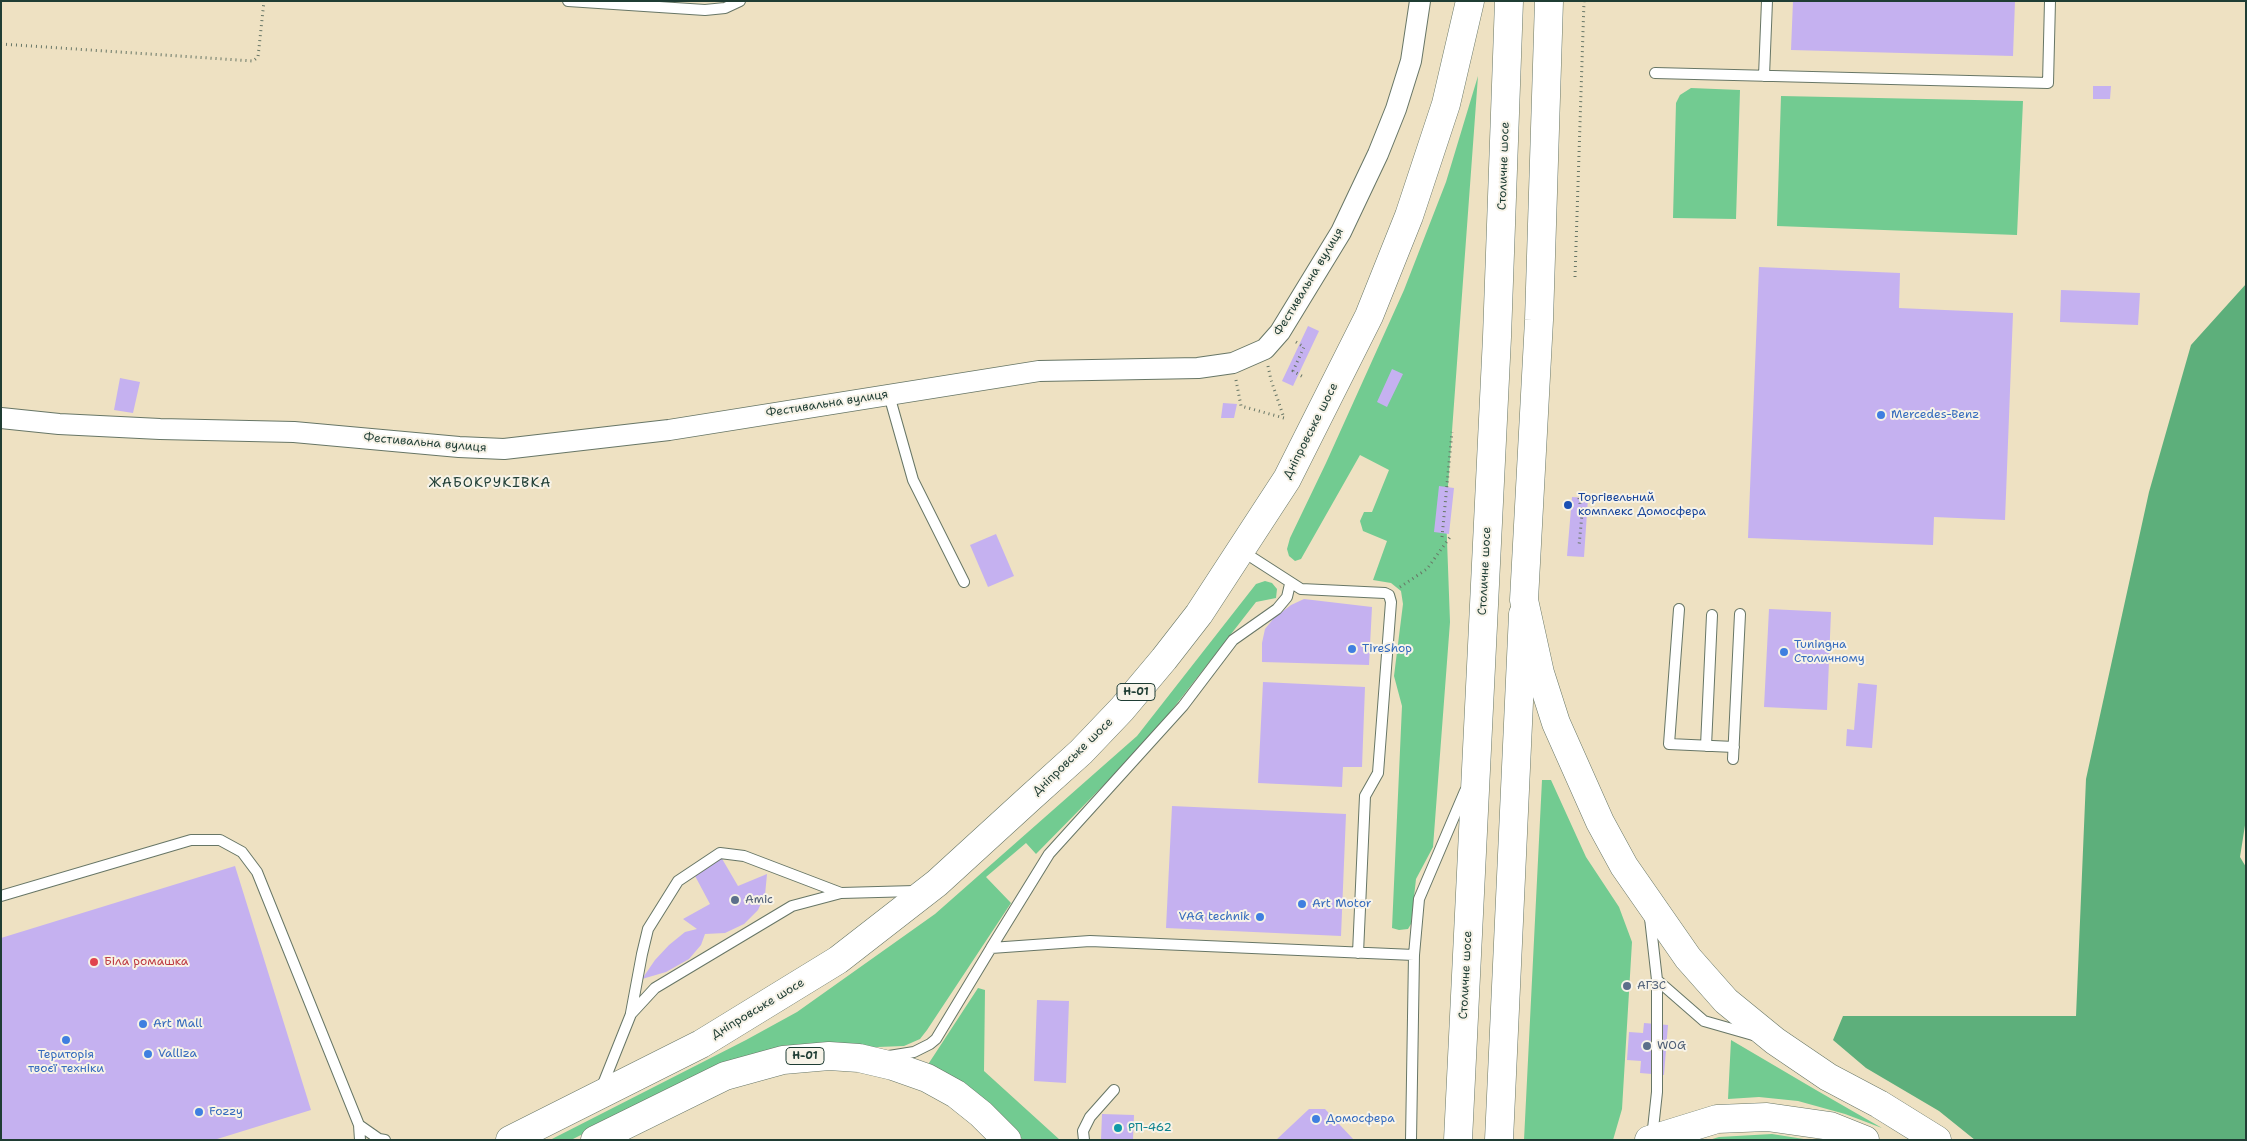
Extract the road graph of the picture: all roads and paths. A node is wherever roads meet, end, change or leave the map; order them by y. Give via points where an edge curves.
1 (264, 1) edge
2 (568, 1) edge
3 (740, 1) edge
4 (1420, 1) edge
5 (1470, 1) edge
6 (1509, 1) edge
7 (1549, 1) edge
8 (1584, 1) edge
9 (1767, 1) edge
10 (2050, 1) edge
11 (1, 44) edge
12 (1654, 73) dead end
13 (1764, 76) junction
14 (1575, 276) dead end
15 (1304, 347) dead end
16 (1266, 349) junction
17 (1305, 378) dead end
18 (1237, 387) dead end
19 (889, 394) junction
20 (1, 418) edge
21 (1452, 432) dead end
22 (1578, 493) dead end
23 (1442, 537) dead end
24 (1450, 537) dead end
25 (1579, 546) dead end
26 (1242, 551) junction
27 (964, 582) dead end
28 (1290, 584) junction
29 (1389, 595) junction
30 (1524, 600) junction
31 (1679, 609) dead end
32 (1740, 614) dead end
33 (1712, 615) dead end
34 (1706, 746) junction
35 (1734, 747) junction
36 (1733, 759) dead end
37 (1476, 767) junction
38 (926, 891) junction
39 (841, 894) junction
40 (1, 896) edge
41 (1649, 902) junction
42 (991, 948) junction
43 (1358, 953) junction
44 (1414, 955) junction
45 (1657, 980) junction
46 (631, 1014) junction
47 (1775, 1042) junction
48 (859, 1058) junction
49 (1114, 1090) dead end
50 (598, 1096) junction
51 (359, 1125) junction
52 (1651, 1139) edge
53 (360, 1140) edge
54 (385, 1140) edge
55 (510, 1140) edge
56 (595, 1140) edge
57 (1008, 1140) edge
58 (1084, 1140) edge
59 (1411, 1140) edge
60 (1458, 1140) edge
61 (1499, 1140) edge
62 (1865, 1140) edge
63 (1937, 1140) edge

1 - 11 path via 258,57 253,61
2 - 3 lane via 705,10 724,8
4 - 16 street, Фестивальна вулиця via 1410,60 1378,154 1340,232 1280,332
5 - 26 main road, Дніпровське шосе / Н-01 via 1446,104 1409,216 1369,316 1287,479
6 - 37 main road, Столичне шосе
7 - 30 main road via 1538,330
8 - 14 path
9 - 13 lane
10 - 13 lane via 2048,83
12 - 13 lane
15 - 17 path via 1293,371
16 - 18 path via 1271,380 1284,418 1241,406
16 - 19 street, Фестивальна вулиця via 1232,363 1198,368 1039,371
19 - 20 street, Фестивальна вулиця via 670,430 504,449 294,432 60,424
19 - 27 lane via 913,480
21 - 23 path
22 - 25 path via 1582,514
24 - 29 path via 1427,569
26 - 28 lane
26 - 38 main road, Дніпровське шосе / Н-01 via 1199,614 1122,709 1080,752
28 - 29 lane via 1301,589
28 - 42 lane via 1287,597 1276,609 1233,640 1183,706 1049,854
29 - 43 lane via 1378,773 1365,796
30 - 41 main road via 1540,673 1572,762 1604,831
30 - 61 main road
31 - 34 lane via 1669,744
32 - 35 lane
33 - 34 lane
34 - 35 lane
35 - 36 lane
37 - 44 lane via 1419,899
37 - 60 main road, Столичне шосе
38 - 39 lane
38 - 50 main road, Дніпровське шосе / Н-01 via 838,960 700,1044
39 - 46 lane via 792,906 655,988
39 - 46 lane via 744,856 720,853 678,881 648,929
40 - 51 lane via 190,840 220,840 242,852 257,872
41 - 45 lane
41 - 47 main road via 1688,958 1726,1001
42 - 43 lane via 1090,941
42 - 48 lane via 930,1044 906,1054
43 - 44 lane
44 - 59 lane
45 - 47 lane via 1704,1021
45 - 52 lane via 1656,1092
46 - 50 lane
47 - 63 main road
48 - 56 main road, Н-01 via 805,1056 756,1066 690,1092
48 - 57 main road, Н-01 via 918,1075 956,1094
49 - 58 lane via 1090,1117 1083,1131
50 - 55 main road, Дніпровське шосе / Н-01
51 - 53 lane
51 - 54 lane
52 - 62 main road via 1717,1119 1767,1117 1830,1126

